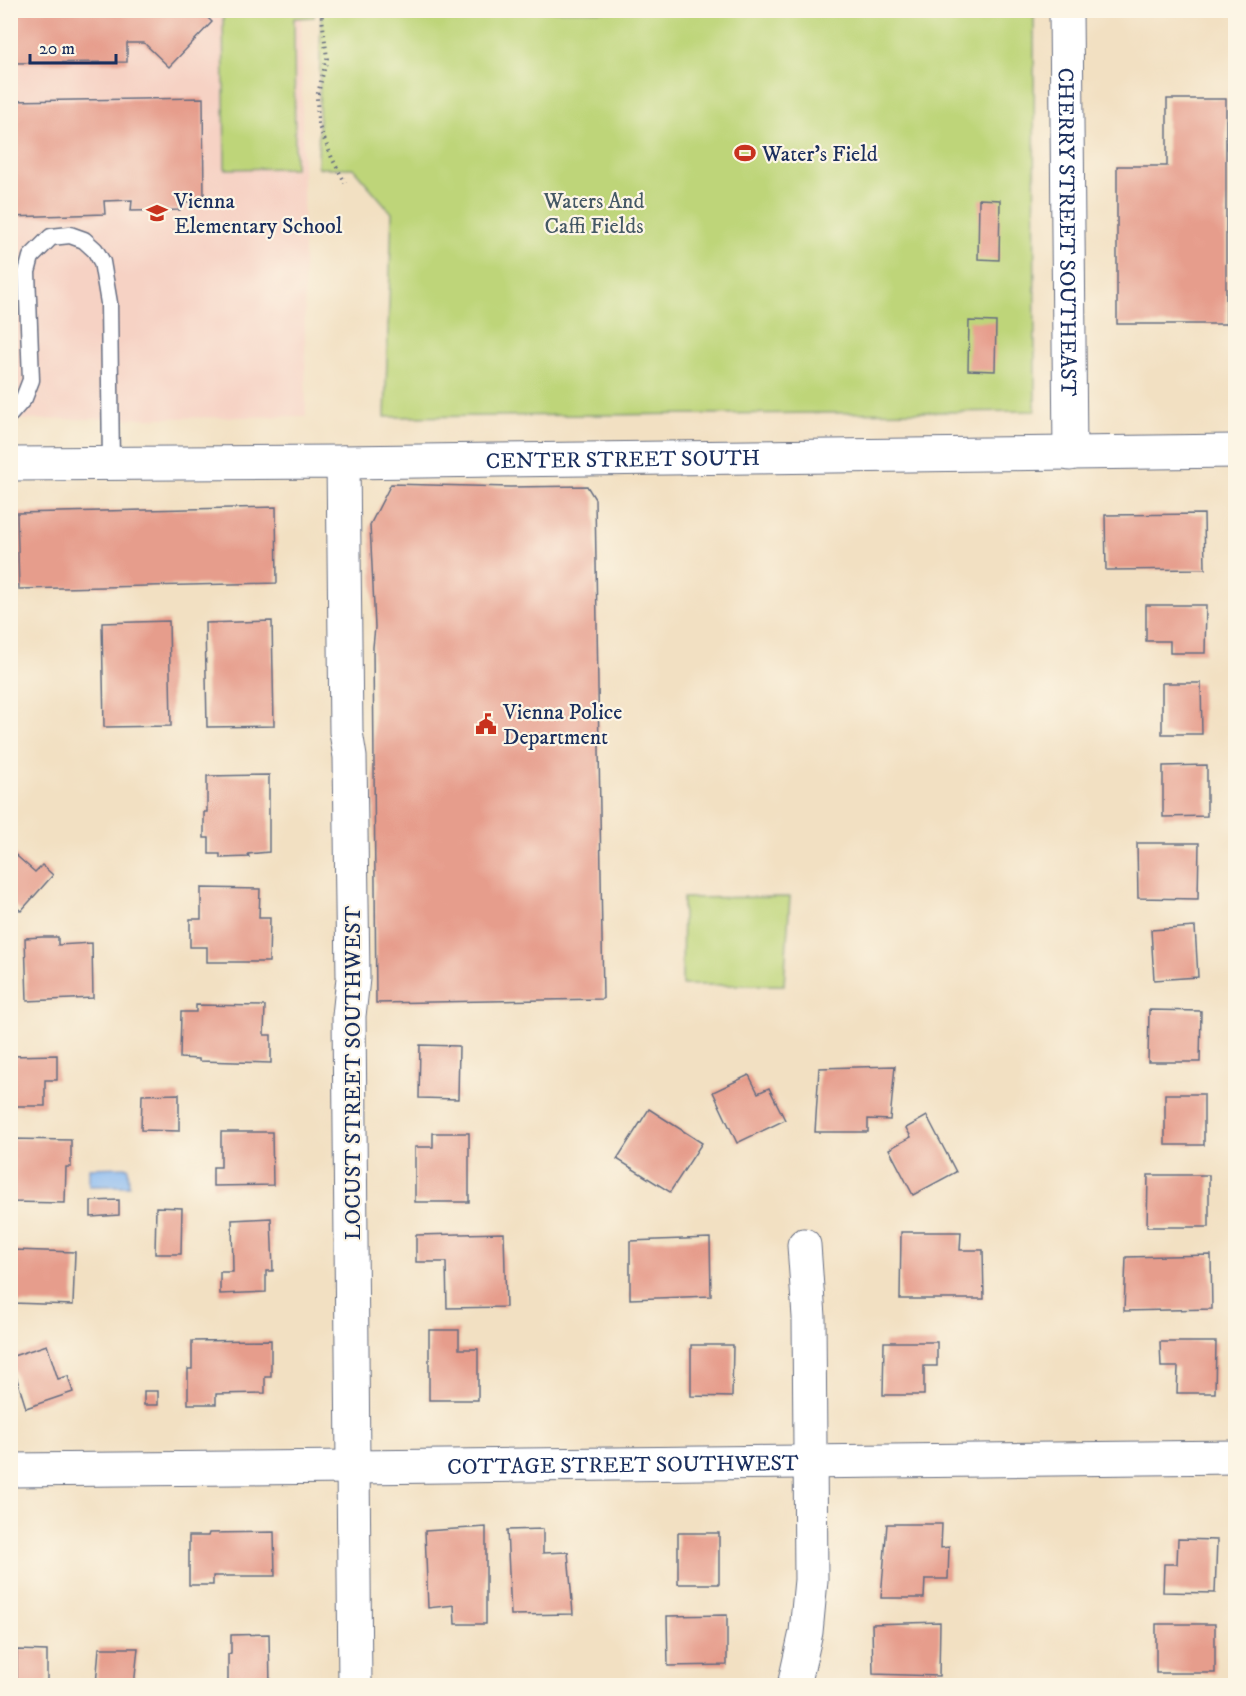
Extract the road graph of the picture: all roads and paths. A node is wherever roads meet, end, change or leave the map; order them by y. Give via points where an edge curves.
1 (321, 10) edge
2 (1066, 10) edge
3 (345, 183) dead end
4 (10, 414) edge
5 (1236, 451) edge
6 (1070, 454) junction
7 (343, 462) junction
8 (10, 464) edge
9 (111, 464) junction
10 (804, 1245) dead end
11 (1236, 1457) edge
12 (811, 1463) junction
13 (353, 1467) junction
14 (10, 1470) edge
15 (355, 1686) edge
16 (794, 1686) edge

1 - 3 path via 327,58 317,97 318,123
2 - 6 street, CHERRY STREET SOUTHEAST
4 - 9 lane via 24,398 31,380 27,272 31,257 51,237 70,235 84,240 102,262 109,303
5 - 6 street, CENTER STREET SOUTH
6 - 7 street, CENTER STREET SOUTH
7 - 9 street, CENTER STREET SOUTH
7 - 13 street, LOCUST STREET SOUTHWEST via 353,967 349,1016
8 - 9 street, CENTER STREET SOUTH
10 - 12 street
11 - 12 street, COTTAGE STREET SOUTHWEST
12 - 13 street, COTTAGE STREET SOUTHWEST
12 - 16 street via 811,1580 806,1632
13 - 14 street, COTTAGE STREET SOUTHWEST
13 - 15 street, LOCUST STREET SOUTHWEST

